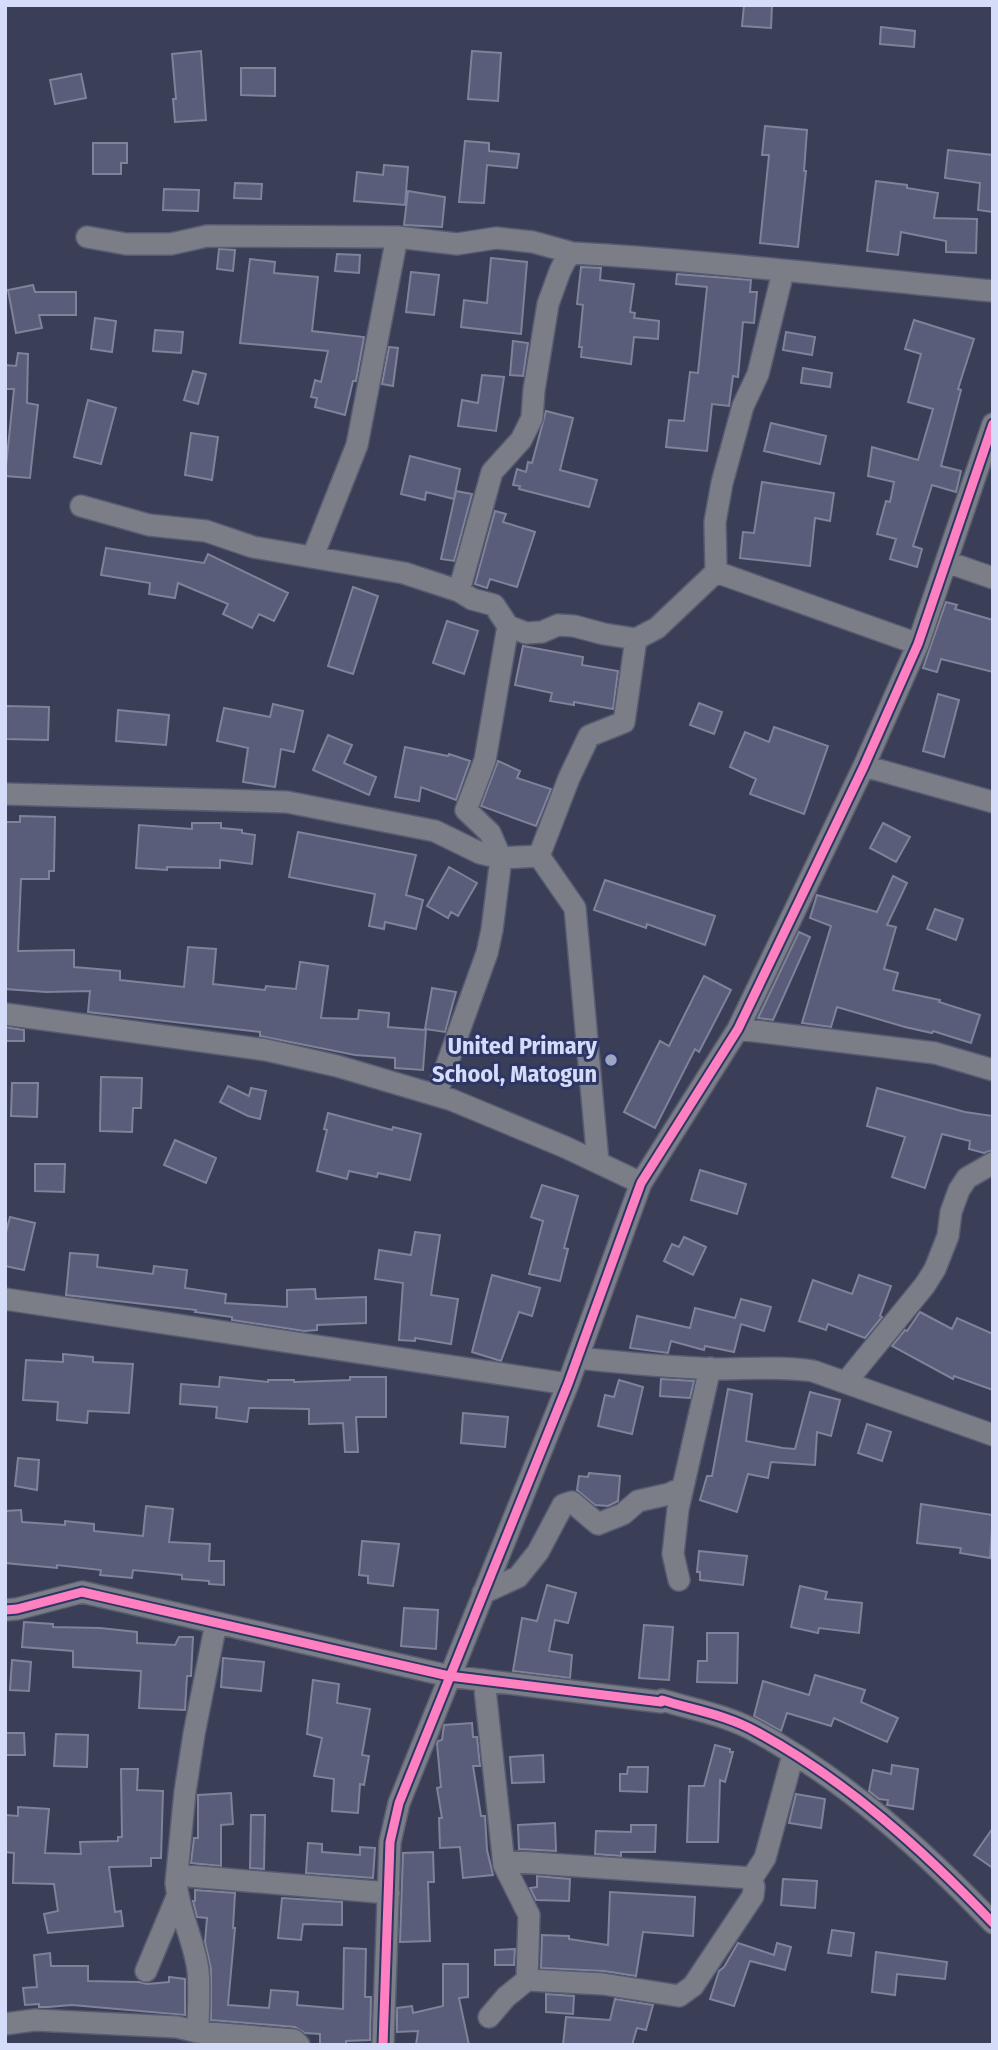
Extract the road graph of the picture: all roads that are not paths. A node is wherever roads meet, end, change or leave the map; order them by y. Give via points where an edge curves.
1 (87, 237) dead end
2 (397, 237) junction
3 (573, 253) junction
4 (783, 272) junction
5 (993, 291) edge
6 (993, 424) edge
7 (81, 506) dead end
8 (313, 556) junction
9 (947, 562) junction
10 (716, 572) junction
11 (993, 578) edge
12 (459, 591) junction
13 (508, 626) junction
14 (636, 639) junction
15 (918, 644) junction
16 (864, 766) junction
17 (5, 794) edge
18 (993, 802) edge
19 (539, 856) junction
20 (501, 858) junction
21 (5, 1014) edge
22 (738, 1029) junction
23 (993, 1070) edge
24 (436, 1095) junction
25 (598, 1163) junction
26 (993, 1163) edge
27 (641, 1183) junction
28 (5, 1299) edge
29 (578, 1358) junction
30 (710, 1368) junction
31 (846, 1382) junction
32 (568, 1384) junction
33 (993, 1435) edge
34 (682, 1488) junction
35 (679, 1580) dead end
36 (483, 1593) junction
37 (5, 1610) edge
38 (216, 1623) junction
39 (449, 1676) junction
40 (484, 1680) junction
41 (793, 1755) junction
42 (504, 1861) junction
43 (752, 1878) junction
44 (177, 1886) junction
45 (388, 1893) junction
46 (993, 1923) edge
47 (146, 1971) dead end
48 (527, 1980) junction
49 (489, 2017) dead end
50 (5, 2024) edge
51 (198, 2032) junction
52 (299, 2045) edge
53 (383, 2045) edge

1 - 2 street via 126,244 172,244 207,236
2 - 3 street via 457,244 496,238
2 - 8 street via 357,445
3 - 4 street
3 - 12 street via 560,271 548,304 532,418 521,440 492,472
4 - 5 street
4 - 10 street via 758,374 743,405 722,482 715,522
6 - 9 street
7 - 8 street via 149,525 206,531 253,547
8 - 12 street via 404,573
9 - 11 street
9 - 15 street
10 - 14 street via 657,628
10 - 15 street
12 - 13 street via 494,605
13 - 14 street via 542,632 558,625 574,626
13 - 20 street via 485,760 467,810 490,833
14 - 19 street via 624,722 589,736
15 - 16 street
16 - 18 street
16 - 22 street
17 - 20 street via 287,802 435,831
19 - 20 street
19 - 25 street via 575,908
20 - 24 street via 487,953
21 - 24 street via 297,1056
22 - 23 street via 935,1053
22 - 27 street
24 - 25 street
25 - 27 street
26 - 31 street via 962,1184 935,1269
27 - 29 street
28 - 32 street
29 - 30 street
29 - 32 street
30 - 31 street via 792,1368
30 - 34 street
31 - 33 street
32 - 36 street
34 - 35 street via 673,1554
34 - 36 street via 638,1501 623,1514 597,1524 572,1502 564,1505 518,1577
36 - 39 street
37 - 38 street via 82,1592
38 - 39 street
38 - 44 street via 188,1769
39 - 40 street
39 - 45 street via 399,1803 390,1842
40 - 41 street via 662,1700 706,1710 757,1731
40 - 42 street
41 - 43 street via 765,1858
41 - 46 street via 880,1815
42 - 43 street
42 - 48 street via 529,1915
43 - 48 street via 753,1896 693,1986 679,1996 603,1984
44 - 45 street
44 - 47 street
44 - 51 street via 198,1971
45 - 53 street
48 - 49 street
50 - 51 street via 83,2021
51 - 52 street via 294,2040

